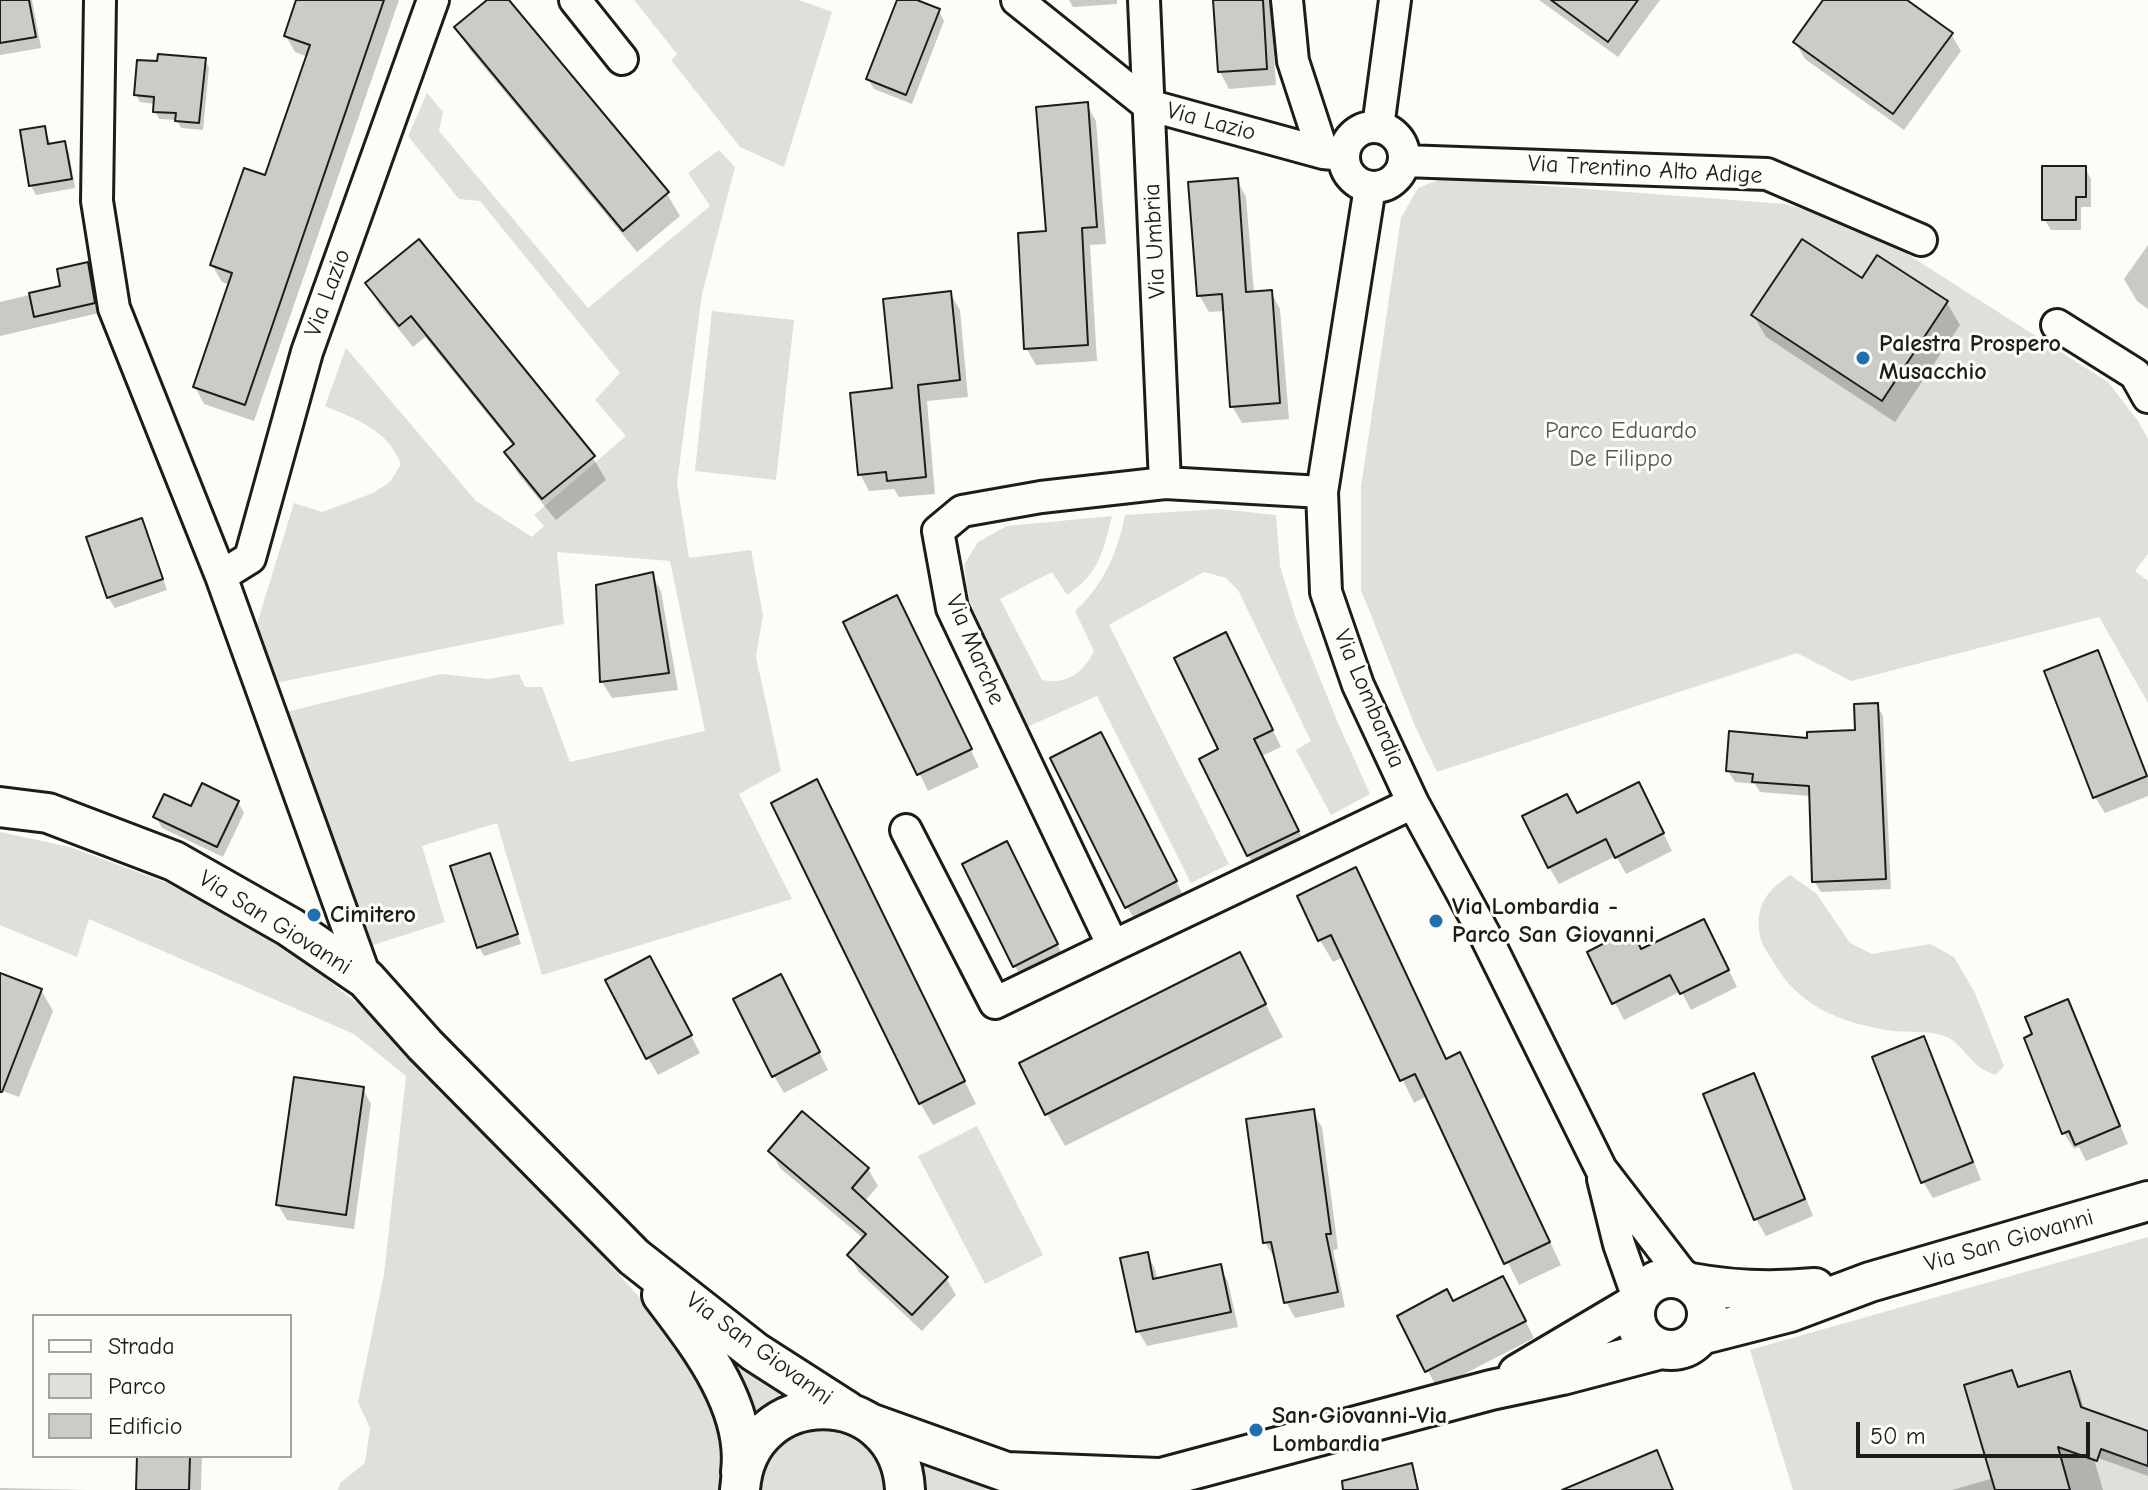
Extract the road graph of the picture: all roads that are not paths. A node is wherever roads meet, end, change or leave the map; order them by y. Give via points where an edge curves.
1 (100, 0) edge
2 (433, 0) edge
3 (575, 0) edge
4 (1017, 0) edge
5 (1144, 0) edge
6 (1287, 0) edge
7 (1395, 0) edge
8 (622, 59) dead end
9 (1148, 105) junction
10 (1378, 127) junction
11 (1334, 154) junction
12 (1404, 161) junction
13 (1370, 187) junction
14 (1921, 240) dead end
15 (2057, 325) dead end
16 (2148, 397) edge
17 (1165, 483) junction
18 (1322, 492) junction
19 (221, 576) junction
20 (1413, 803) junction
21 (0, 807) edge
22 (906, 830) dead end
23 (1113, 946) junction
24 (366, 979) junction
25 (1601, 1169) junction
26 (2148, 1201) edge
27 (634, 1257) junction
28 (1689, 1282) junction
29 (1870, 1282) junction
30 (1637, 1301) junction
31 (1700, 1335) junction
32 (1661, 1349) junction
33 (1491, 1390) junction
34 (859, 1418) junction
35 (991, 1476) edge
36 (740, 1481) edge
37 (1146, 1484) edge
38 (905, 1490) edge

1 - 19 street via 97,201 114,308
2 - 19 street, Via Lazio via 307,352 250,558
3 - 8 street
4 - 9 street, Via Lazio
5 - 9 street, Via Umbria
6 - 11 street via 1293,61
7 - 10 street
9 - 11 street, Via Lazio
9 - 17 street, Via Umbria
10 - 11 street via 1362,129
10 - 12 street via 1398,139
11 - 13 street via 1356,182
12 - 13 street via 1392,181
12 - 14 street, Via Trentino Alto Adige via 1767,174
13 - 18 street, Via Lombardia
15 - 16 street via 2135,374
17 - 18 street, Via Marche
17 - 23 street, Via Marche via 962,511 938,531 952,608
18 - 20 street, Via Lombardia via 1326,592 1358,685
19 - 24 street
20 - 23 street
20 - 25 street, Via Lombardia
21 - 24 main road, Via San Giovanni via 48,813 174,861 290,927
22 - 23 street via 995,1003
24 - 27 main road, Via San Giovanni
25 - 28 street, Via Lombardia
25 - 30 street, Via Lombardia
26 - 29 main road, Via San Giovanni
27 - 34 main road, Via San Giovanni via 755,1352
27 - 36 main road, Via San Giovanni via 723,1382 744,1449
28 - 29 main road, Via San Giovanni via 1783,1291
28 - 30 main road via 1659,1279
28 - 31 main road via 1699,1291 1707,1313
29 - 31 main road, Via San Giovanni via 1790,1312
30 - 32 main road via 1636,1326
30 - 33 main road, Via San Giovanni
31 - 32 main road via 1686,1347
32 - 33 main road, Via San Giovanni
33 - 37 main road, Via San Giovanni
34 - 35 main road, Via San Giovanni
34 - 36 main road via 820,1407 793,1413 751,1446
34 - 38 main road via 893,1446
35 - 37 main road, Via San Giovanni via 1006,1472

